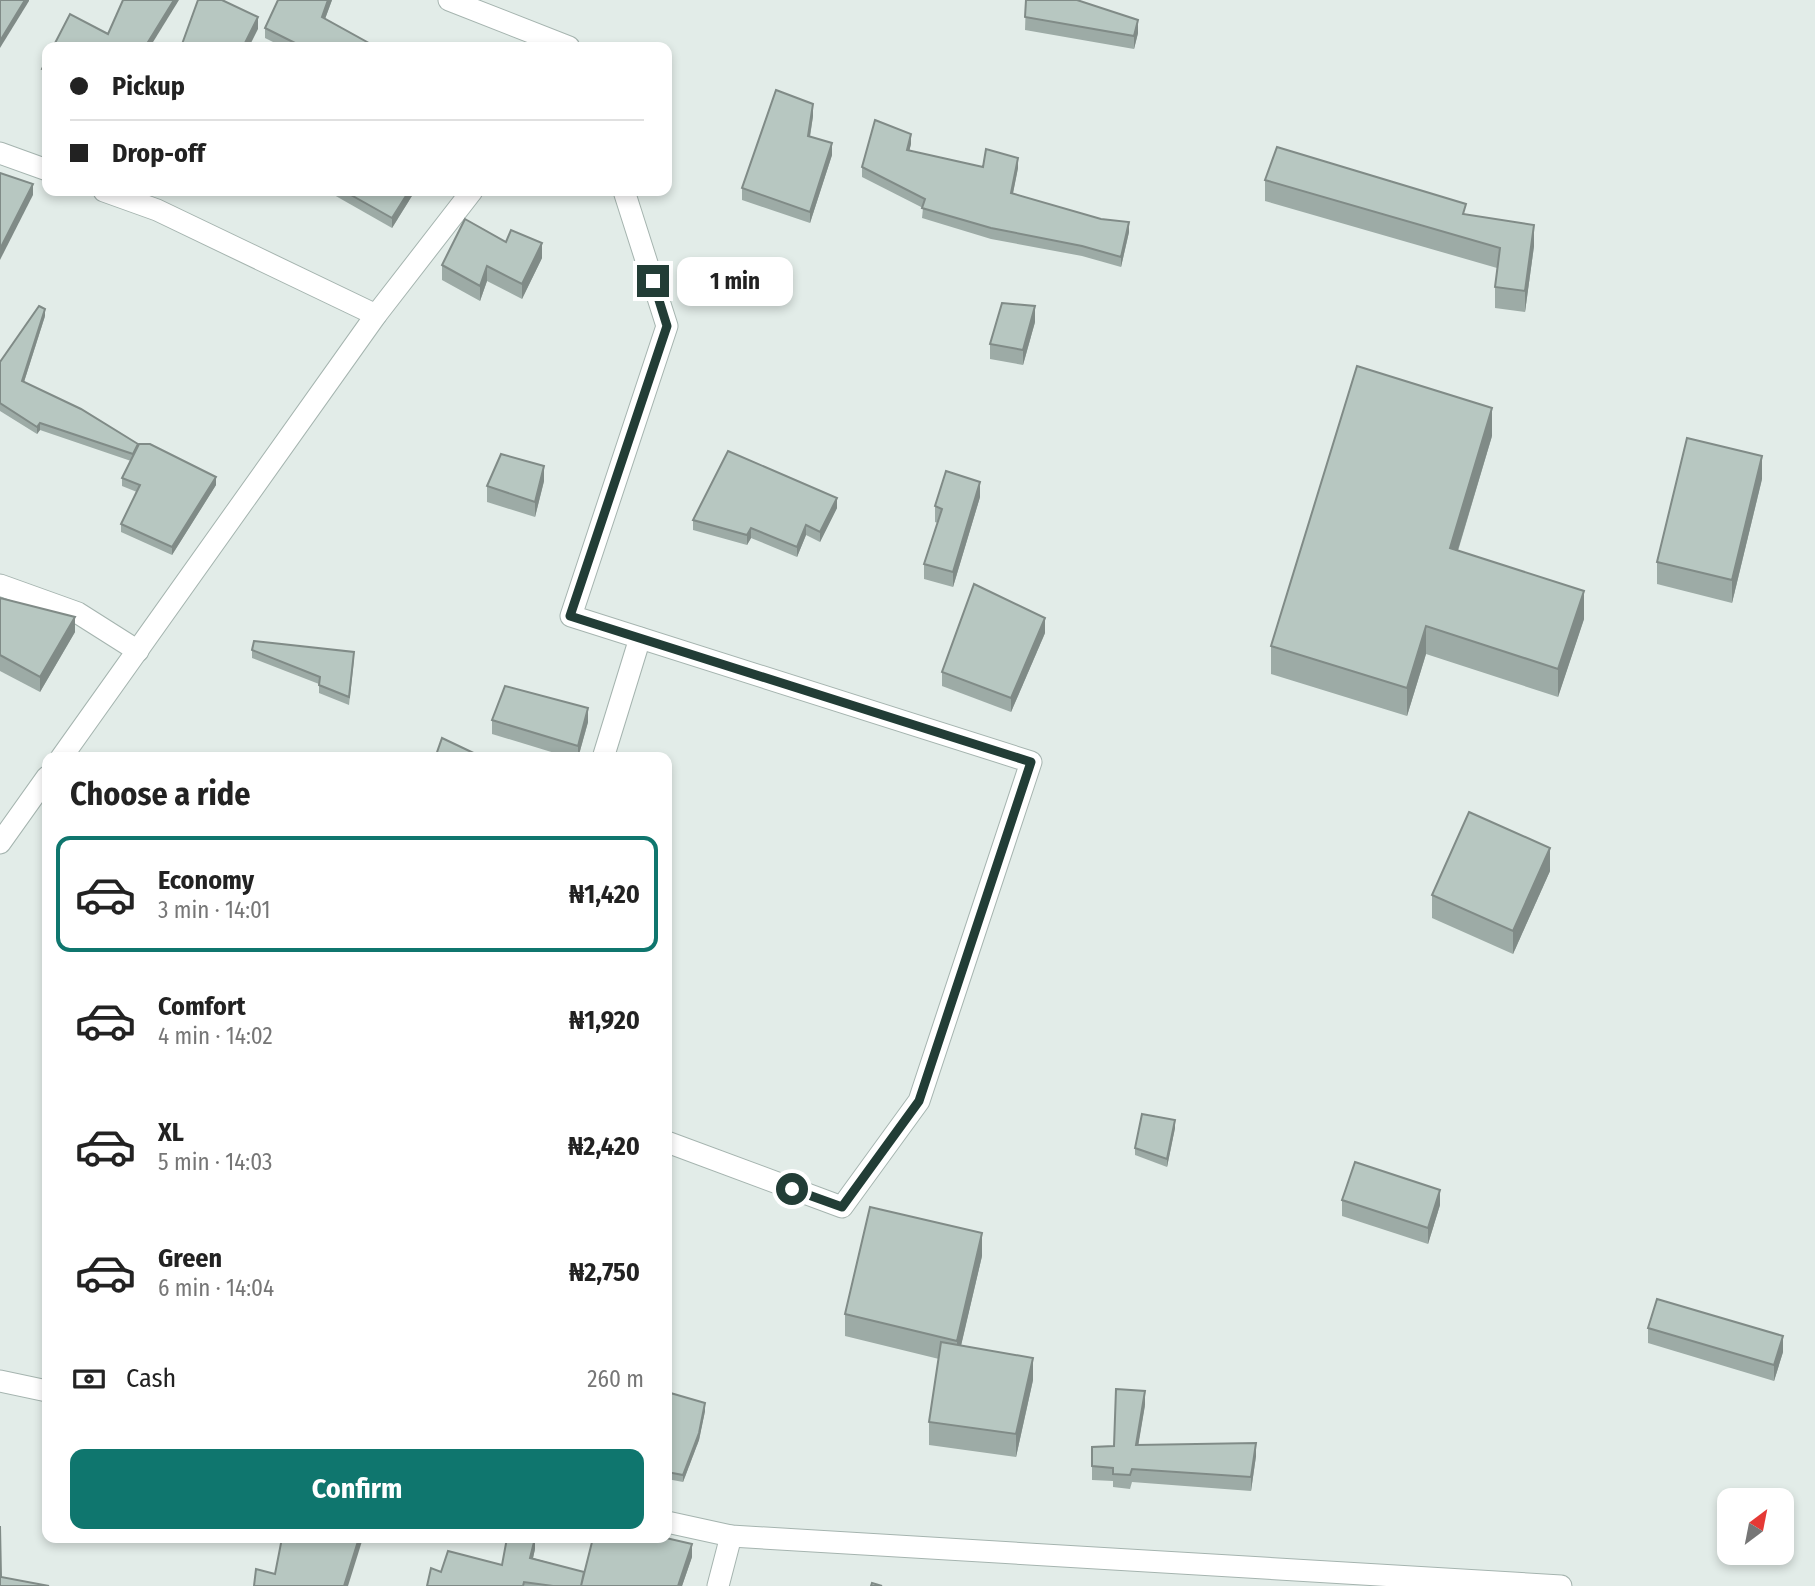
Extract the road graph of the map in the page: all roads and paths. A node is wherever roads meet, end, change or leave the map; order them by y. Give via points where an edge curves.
1 (449, 0) edge
2 (480, 5) edge
3 (558, 42) edge
4 (0, 153) edge
5 (42, 168) edge
6 (118, 196) edge
7 (468, 196) edge
8 (626, 196) edge
9 (376, 315) junction
10 (0, 585) edge
11 (640, 638) junction
12 (138, 651) junction
13 (65, 752) edge
14 (605, 752) edge
15 (42, 784) edge
16 (0, 843) edge
17 (672, 1144) edge
18 (0, 1381) edge
19 (42, 1390) edge
20 (672, 1523) edge
21 (731, 1536) junction
22 (718, 1586) edge
23 (1561, 1586) edge

1 - 2 street
2 - 3 street
4 - 5 street
6 - 9 street via 157,210
7 - 9 street
8 - 11 street via 667,326 570,616
9 - 12 street
10 - 12 street via 78,613
11 - 14 street
11 - 17 street via 1031,762 919,1101 842,1207
12 - 13 street
15 - 16 street
18 - 19 street
20 - 21 street
21 - 22 street
21 - 23 street

